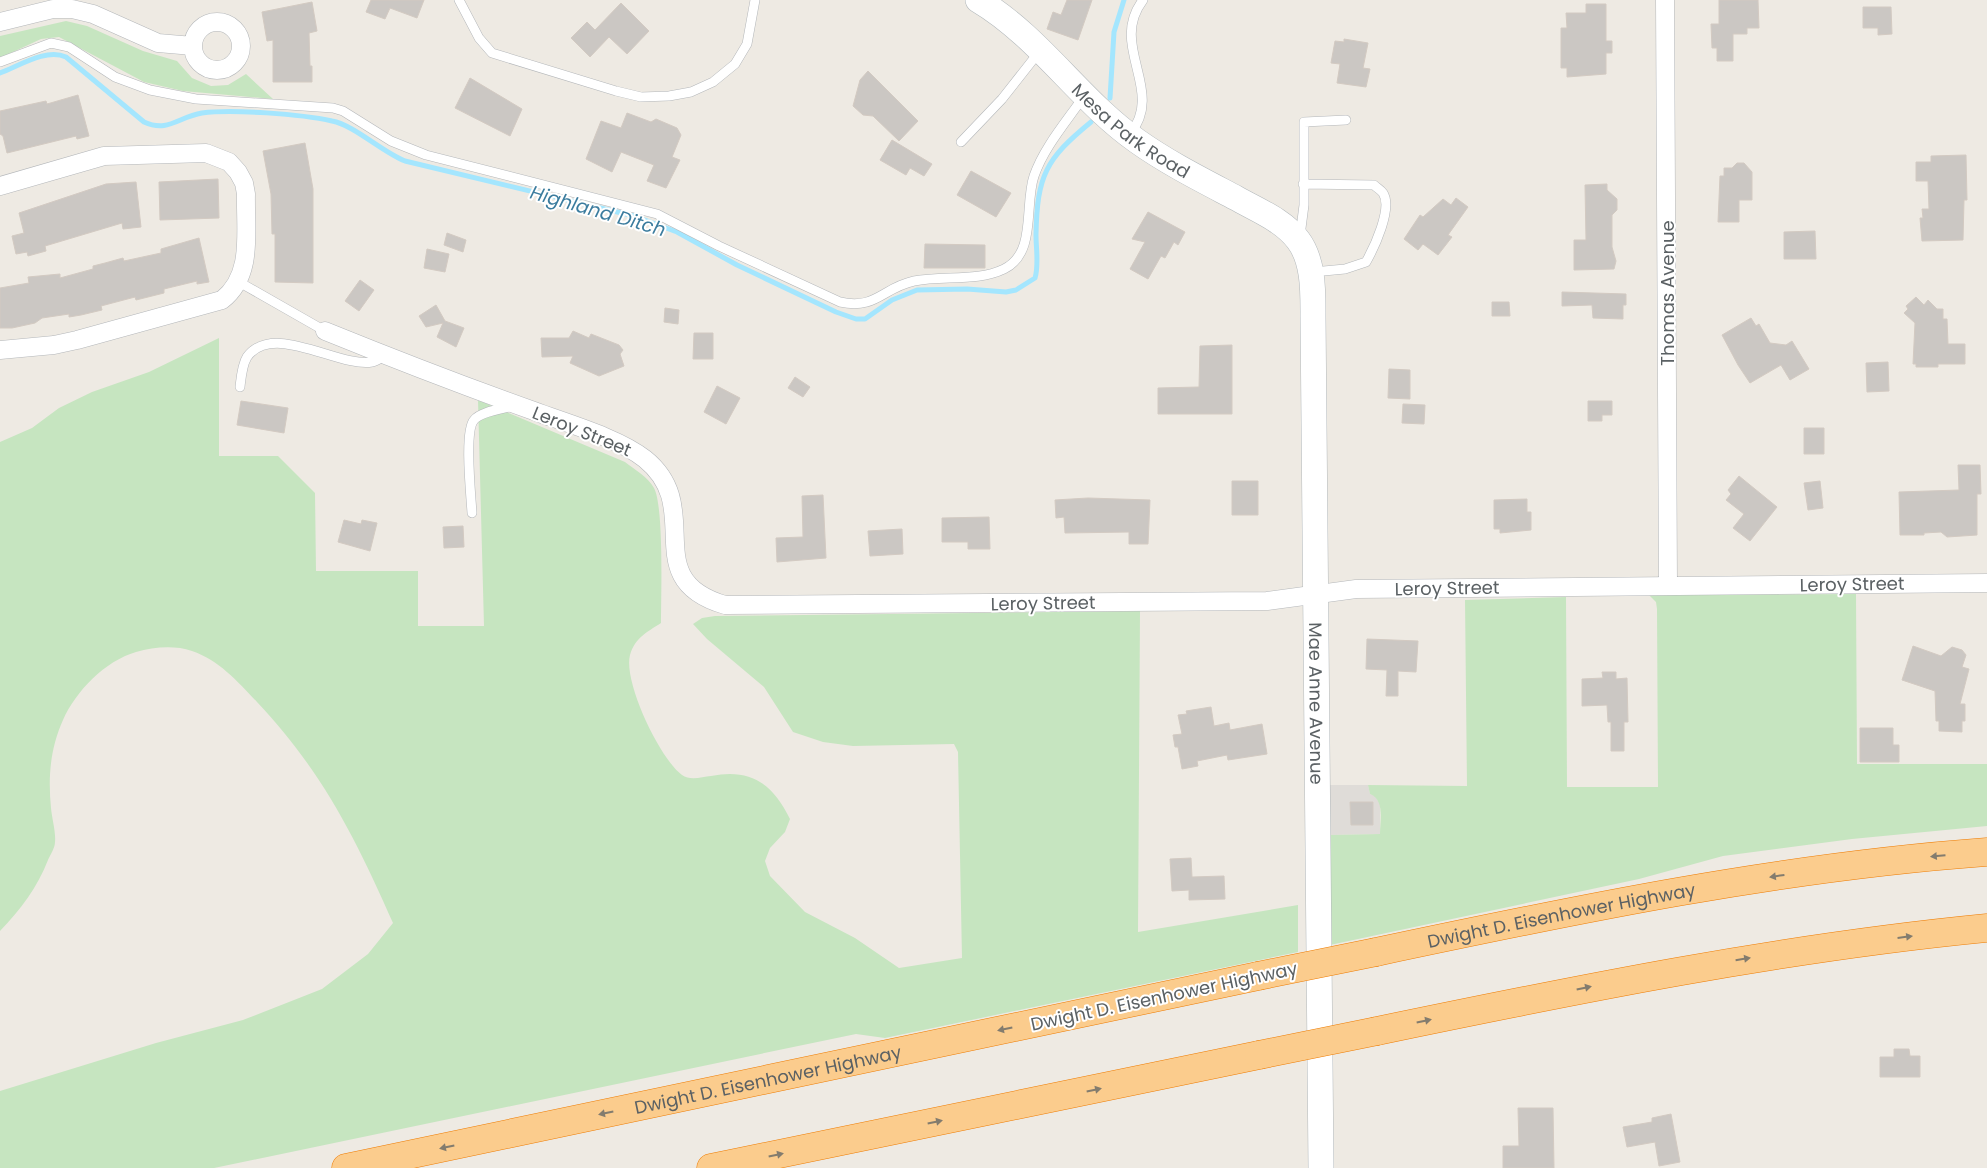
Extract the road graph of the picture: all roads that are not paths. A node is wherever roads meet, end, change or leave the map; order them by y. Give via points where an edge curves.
1 (459, 0) edge
2 (755, 0) edge
3 (978, 0) edge
4 (1143, 0) edge
5 (1665, 0) edge
6 (0, 22) edge
7 (193, 46) dead end
8 (1040, 50) junction
9 (0, 62) edge
10 (1085, 95) junction
11 (1346, 120) dead end
12 (1129, 136) junction
13 (961, 142) dead end
14 (1303, 184) junction
15 (0, 186) edge
16 (1299, 241) junction
17 (1310, 272) junction
18 (239, 282) junction
19 (325, 331) joint
20 (0, 350) edge
21 (386, 355) junction
22 (240, 387) dead end
23 (516, 405) junction
24 (472, 513) dead end
25 (1987, 583) edge
26 (1668, 586) junction
27 (1315, 593) junction
28 (1987, 852) edge
29 (1987, 928) edge
30 (346, 1168) edge
31 (711, 1168) edge
32 (1321, 1168) edge

1 - 2 lane via 479,38 492,53 641,97 692,92 713,82 735,64 748,44
3 - 8 street, Mesa Park Road via 1016,27
4 - 12 lane via 1130,37 1142,83 1144,109 1141,120
5 - 26 street, Thomas Avenue
6 - 7 street via 45,10 72,9 92,14 158,43
8 - 10 street, Mesa Park Road
8 - 13 lane via 1002,99
9 - 10 lane via 51,43 69,47 115,77 150,90 196,99 334,108 391,141 426,155 658,214 840,302 860,305 908,283 992,274 1012,265 1019,258 1024,242 1033,178 1045,153
10 - 12 street, Mesa Park Road
11 - 14 lane via 1304,122
12 - 16 street, Mesa Park Road via 1280,223
14 - 16 lane
14 - 17 lane via 1374,185 1384,194 1386,203 1378,240 1366,262 1345,269
15 - 18 street via 104,156 206,153 218,156 238,172 246,194 245,261
16 - 17 street, Mae Anne Avenue
17 - 27 street, Mae Anne Avenue
18 - 19 lane, Leroy Street
18 - 20 street via 232,293 212,305 54,345
19 - 21 street, Leroy Street
21 - 22 lane via 373,362 364,362 295,344 267,346 255,350 247,358
21 - 23 street, Leroy Street
23 - 24 lane via 473,421 469,453
23 - 27 street, Leroy Street via 626,447 657,469 672,496 678,571 695,593 725,605 1267,601
25 - 26 street, Leroy Street
26 - 27 street, Leroy Street via 1356,589
27 - 32 street, Mae Anne Avenue
28 -> 30 highway, Dwight D. Eisenhower Highway, bridge via 1840,867 1568,911
31 -> 29 highway, bridge via 1620,980 1785,952

